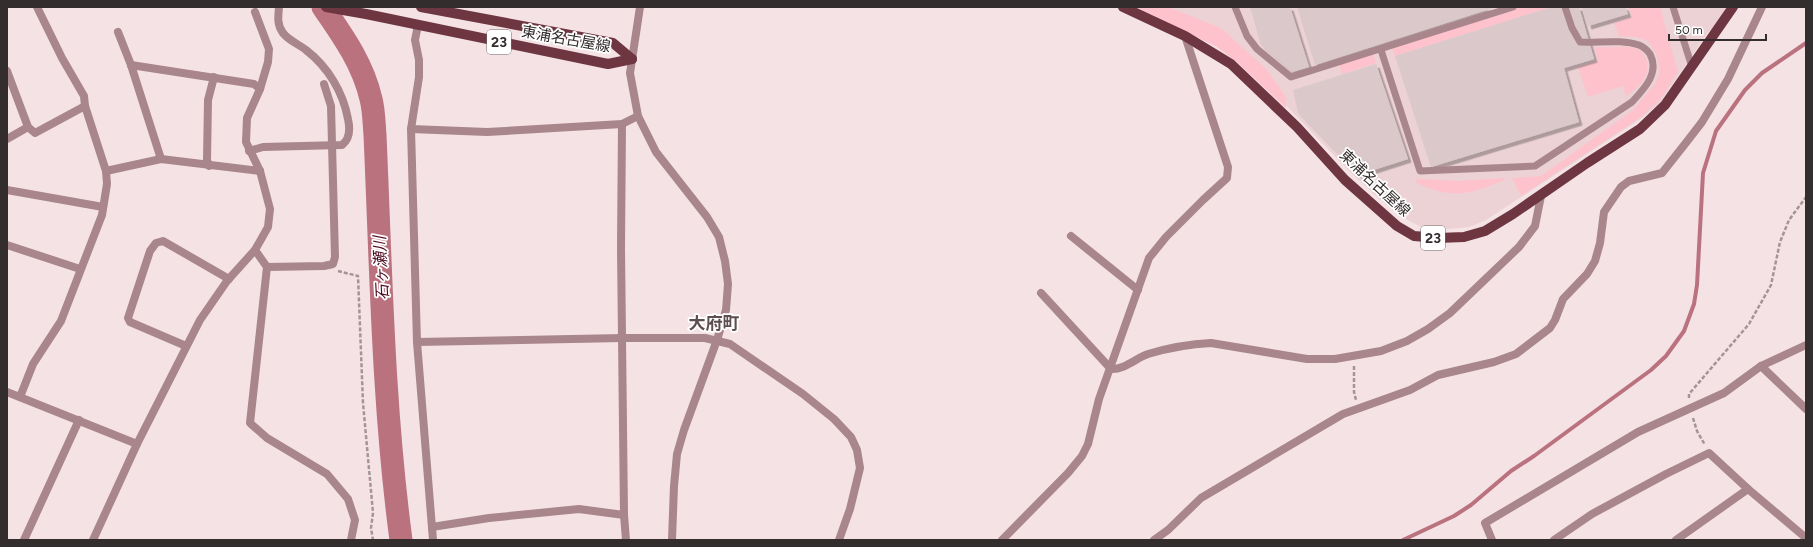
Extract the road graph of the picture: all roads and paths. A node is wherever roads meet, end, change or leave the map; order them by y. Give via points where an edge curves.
1 (37, 7) edge
2 (279, 7) edge
3 (326, 7) edge
4 (421, 7) edge
5 (640, 7) edge
6 (1123, 7) edge
7 (1235, 7) edge
8 (1513, 7) edge
9 (1564, 7) edge
10 (1673, 7) edge
11 (1733, 7) edge
12 (1762, 7) edge
13 (255, 12) dead end
14 (418, 25) junction
15 (118, 32) dead end
16 (1186, 36) junction
17 (1381, 50) junction
18 (632, 59) junction
19 (131, 65) junction
20 (1692, 68) junction
21 (7, 71) edge
22 (214, 77) junction
23 (324, 84) dead end
24 (260, 89) junction
25 (85, 106) junction
26 (638, 116) junction
27 (622, 124) junction
28 (28, 127) junction
29 (411, 129) junction
30 (7, 139) edge
31 (332, 145) junction
32 (249, 150) junction
33 (161, 159) junction
34 (209, 166) junction
35 (106, 171) junction
36 (260, 171) junction
37 (7, 190) edge
38 (1541, 196) junction
39 (1806, 197) edge
40 (103, 207) junction
41 (1071, 236) dead end
42 (7, 245) edge
43 (255, 250) junction
44 (333, 264) junction
45 (267, 267) junction
46 (80, 269) junction
47 (229, 279) junction
48 (1138, 290) junction
49 (1041, 293) dead end
50 (623, 338) junction
51 (717, 340) junction
52 (417, 342) junction
53 (1806, 345) edge
54 (186, 346) junction
55 (1354, 356) junction
56 (1761, 366) junction
57 (1111, 369) junction
58 (7, 392) edge
59 (20, 397) junction
60 (1359, 408) junction
61 (1689, 409) junction
62 (1806, 409) edge
63 (79, 420) junction
64 (137, 444) junction
65 (1709, 453) junction
66 (1748, 489) junction
67 (624, 515) junction
68 (432, 527) junction
69 (1806, 538) edge
70 (24, 540) edge
71 (93, 540) edge
72 (351, 540) edge
73 (373, 540) edge
74 (433, 540) edge
75 (626, 540) edge
76 (672, 540) edge
77 (839, 540) edge
78 (1002, 540) edge
79 (1154, 540) edge
80 (1492, 540) edge
81 (1554, 540) edge
82 (1676, 540) edge

1 - 25 street via 84,96
2 - 31 street via 277,18 284,34 317,60 342,94 349,131 342,145
3 - 14 main road, 東浦名古屋線 / 23
4 - 18 main road, 東浦名古屋線 / 23 via 613,43
5 - 18 street
6 - 16 main road, 東浦名古屋線 / 23
7 - 17 lane via 1247,36 1257,49 1291,77
8 - 17 lane
9 - 17 lane via 1580,42 1621,42 1639,45 1647,50 1652,58 1653,73 1645,88 1632,102 1535,166 1420,171
10 - 20 lane
11 - 20 main road, 東浦名古屋線 / 23
12 - 60 street via 1728,79 1686,144 1662,173 1629,181 1621,187 1604,212 1595,261 1587,274 1563,299 1550,328 1516,354 1438,375 1410,390
13 - 24 street via 269,49
14 - 18 main road, 東浦名古屋線 / 23 via 608,64
14 - 29 street via 415,40 419,77
15 - 19 street
16 - 38 main road, 東浦名古屋線 / 23 via 1231,64 1297,127 1345,180 1397,226 1414,236 1464,237 1485,231
16 - 48 street via 1228,167 1227,178 1166,237 1149,258
18 - 26 street via 630,73
19 - 22 street
19 - 33 street
20 - 38 main road, 東浦名古屋線 / 23 via 1666,104 1640,129
21 - 28 street
22 - 24 street via 254,84
22 - 34 street via 208,100
23 - 31 street via 331,106
24 - 32 street via 247,118 246,142
25 - 28 street via 35,133
25 - 35 street
26 - 27 street
26 - 51 street via 656,152 720,237 728,284 726,310
27 - 29 street via 487,132
27 - 50 street
28 - 30 street
29 - 52 street
31 - 32 street via 263,146
31 - 44 street via 335,257
32 - 36 street
33 - 34 street
33 - 35 street
34 - 36 street
35 - 40 street via 107,184
36 - 43 street via 270,209 268,227
37 - 40 street
38 - 55 street via 1535,226 1519,248 1450,313 1407,341 1381,351
39 - 61 path via 1788,220 1780,242 1771,285 1749,324 1689,394
40 - 46 street
41 - 48 street
42 - 46 street
43 - 45 street
43 - 47 street
44 - 45 street via 316,267
44 - 73 path via 338,271 358,276 363,403
45 - 72 street via 250,423 267,438 327,474 348,499 355,520
46 - 59 street via 61,321 32,364
47 - 54 street via 200,320
47 - 54 street via 163,241 156,243 150,251 128,318 130,322
48 - 57 street
49 - 57 street
50 - 51 street
50 - 52 street
50 - 67 street
51 - 76 street via 692,405 677,454
51 - 77 street via 730,344 803,394 834,419 851,437 857,450 860,468
52 - 68 street
53 - 56 street
54 - 64 street
55 - 57 street via 1307,359 1201,343 1148,354 1117,369
55 - 60 path via 1354,392
56 - 61 street via 1724,393
56 - 62 street
57 - 78 street via 1082,456
58 - 59 street
59 - 63 street
60 - 79 street via 1337,418 1201,498
61 - 65 path
61 - 80 street via 1638,432 1485,523
63 - 64 street
63 - 70 street
64 - 71 street
65 - 66 street
65 - 81 street via 1592,514
66 - 69 street
66 - 82 street
67 - 68 street via 579,509 489,518
67 - 75 street
68 - 74 street

